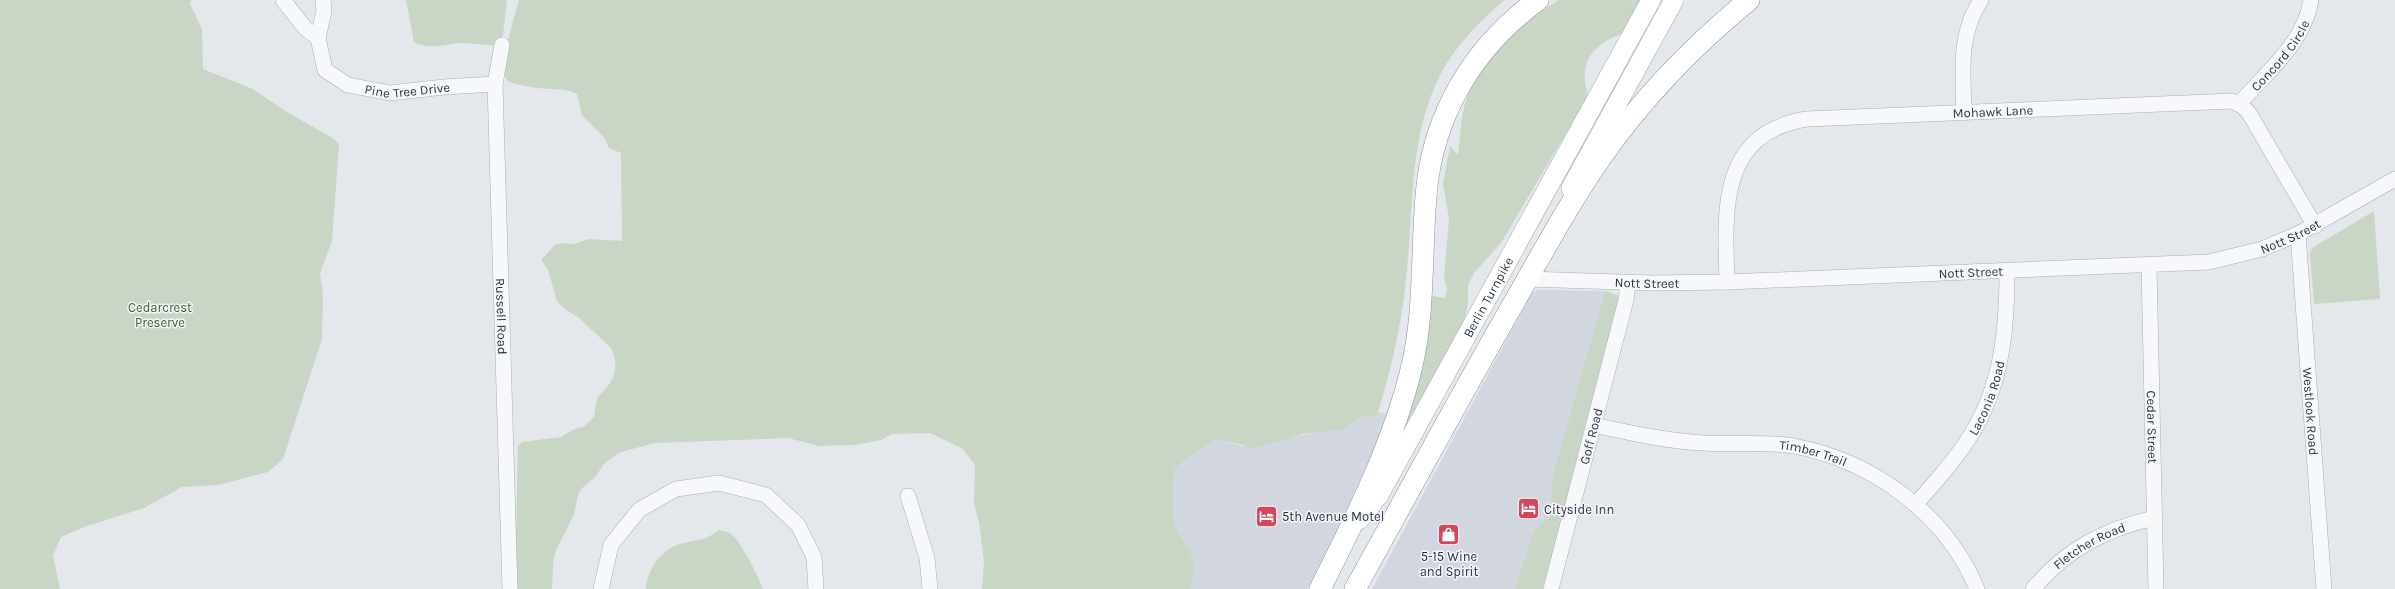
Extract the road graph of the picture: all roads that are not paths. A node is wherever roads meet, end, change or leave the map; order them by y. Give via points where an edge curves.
1 (283, 0) edge
2 (323, 0) edge
3 (1538, 0) edge
4 (1651, 0) edge
5 (1674, 0) edge
6 (1749, 0) edge
7 (1981, 0) edge
8 (2311, 0) edge
9 (318, 38) junction
10 (502, 45) dead end
11 (495, 84) junction
12 (2239, 104) junction
13 (1964, 112) junction
14 (2395, 179) edge
15 (2315, 226) junction
16 (2298, 234) junction
17 (2149, 265) junction
18 (2007, 271) junction
19 (1497, 278) junction
20 (1527, 279) junction
21 (1727, 282) junction
22 (1628, 283) junction
23 (1594, 425) junction
24 (908, 496) dead end
25 (1916, 504) junction
26 (2154, 518) junction
27 (1347, 533) junction
28 (510, 589) edge
29 (601, 589) edge
30 (816, 589) edge
31 (930, 589) edge
32 (1320, 589) edge
33 (1355, 589) edge
34 (1551, 589) edge
35 (1977, 589) edge
36 (2034, 589) edge
37 (2156, 589) edge
38 (2324, 589) edge

1 - 9 street via 305,28
2 - 9 street via 324,12
3 - 27 highway via 1510,22 1485,48 1458,86 1440,126 1428,177 1421,309 1410,372 1389,440
4 - 19 main road, Berlin Turnpike
5 - 20 main road, Berlin Turnpike via 1539,246
6 - 20 highway via 1690,54 1624,126 1591,172
7 - 13 street via 1970,20 1964,42
8 - 12 street, Concord Circle via 2308,17 2300,33
9 - 11 street, Pine Tree Drive via 325,70 348,84 390,93
10 - 11 street, Russell Road
11 - 28 street, Russell Road
12 - 13 street, Mohawk Lane via 2223,101
12 - 15 street via 2252,118
13 - 21 street, Mohawk Lane via 1807,120 1785,125 1767,134 1742,159 1729,189 1726,213
14 - 15 street, Nott Street
15 - 16 street, Nott Street
16 - 17 street, Nott Street via 2262,249 2223,259
16 - 38 street, Westlook Road
17 - 18 street, Nott Street
17 - 26 street, Cedar Street
18 - 21 street, Nott Street
18 - 25 street, Laconia Road via 2004,339 1991,394 1966,443
19 - 20 main road
19 - 27 main road, Berlin Turnpike via 1379,495
20 - 22 street, Nott Street
20 - 33 highway, Berlin Turnpike
21 - 22 street, Nott Street
22 - 23 street, Goff Road via 1626,300
23 - 25 street, Timber Trail via 1680,442 1773,444 1810,450 1863,469
23 - 34 street, Goff Road
24 - 31 street via 927,558
25 - 35 street, Timber Trail via 1951,543
26 - 36 street, Fletcher Road via 2117,528 2083,544 2055,566
26 - 37 street, Cedar Street
27 - 32 highway, Berlin Turnpike
29 - 30 street via 611,545 639,510 676,489 719,483 766,495 798,525 814,557

